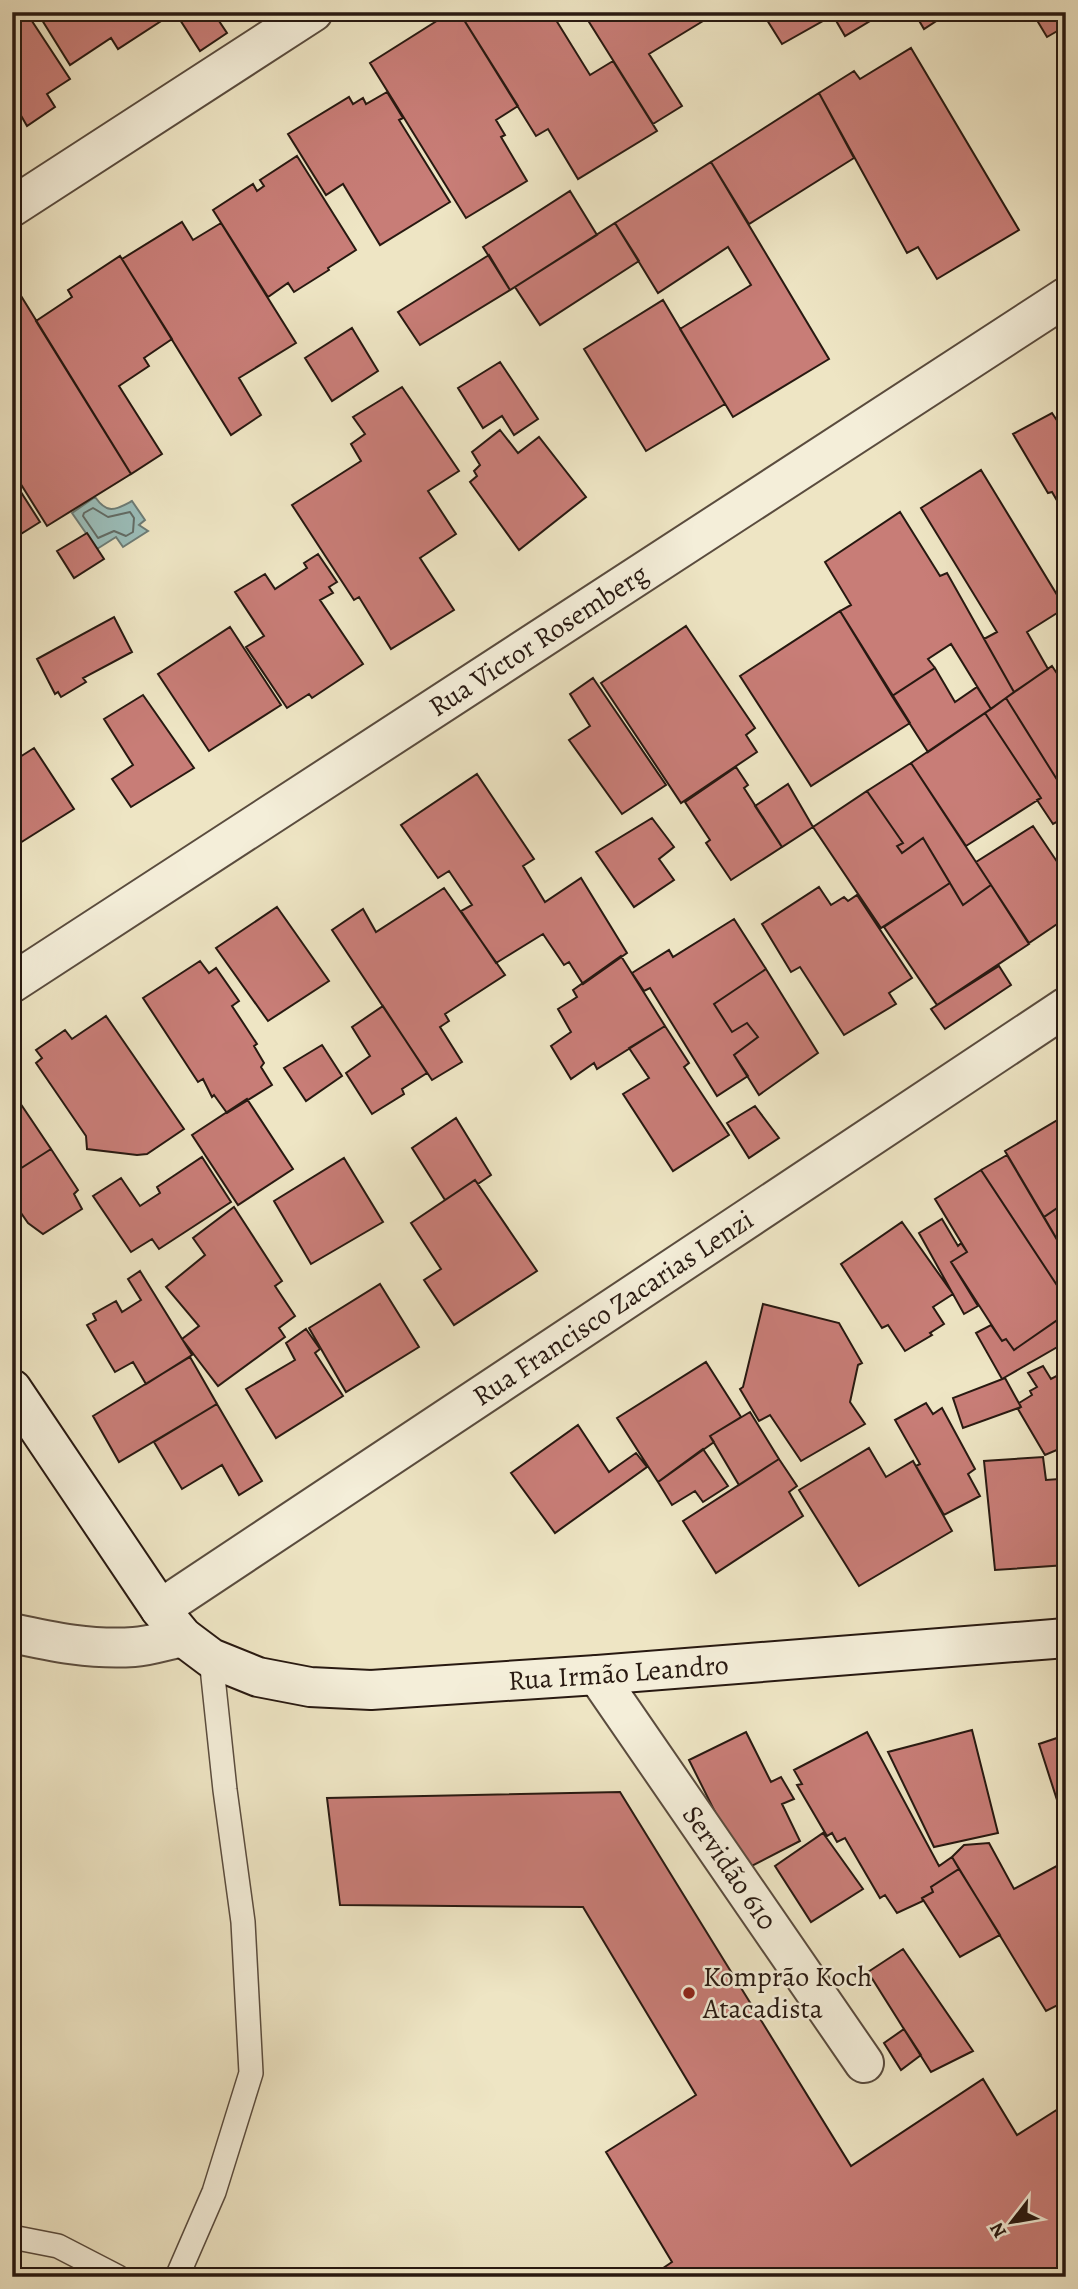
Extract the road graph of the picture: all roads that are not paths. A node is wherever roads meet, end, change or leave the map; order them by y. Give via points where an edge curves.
1 (313, 12) edge
2 (12, 207) edge
3 (1066, 297) edge
4 (12, 983) edge
5 (1066, 1007) edge
6 (12, 1389) edge
7 (12, 1633) edge
8 (185, 1635) junction
9 (1066, 1638) edge
10 (597, 1675) junction
11 (864, 2063) dead end
12 (12, 2237) edge
13 (118, 2277) edge
14 (177, 2277) edge

1 - 2 street
3 - 4 street, Rua Victor Rosemberg
5 - 8 street, Rua Francisco Zacarias Lenzi
6 - 8 street
7 - 8 street via 107,1648 137,1647
8 - 10 street, Rua Irmão Leandro via 258,1677 310,1687 371,1690
8 - 14 lane via 225,1790 243,1922 251,2073 215,2192
9 - 10 street, Rua Irmão Leandro
10 - 11 street, Servidão 610
12 - 13 lane via 58,2246

